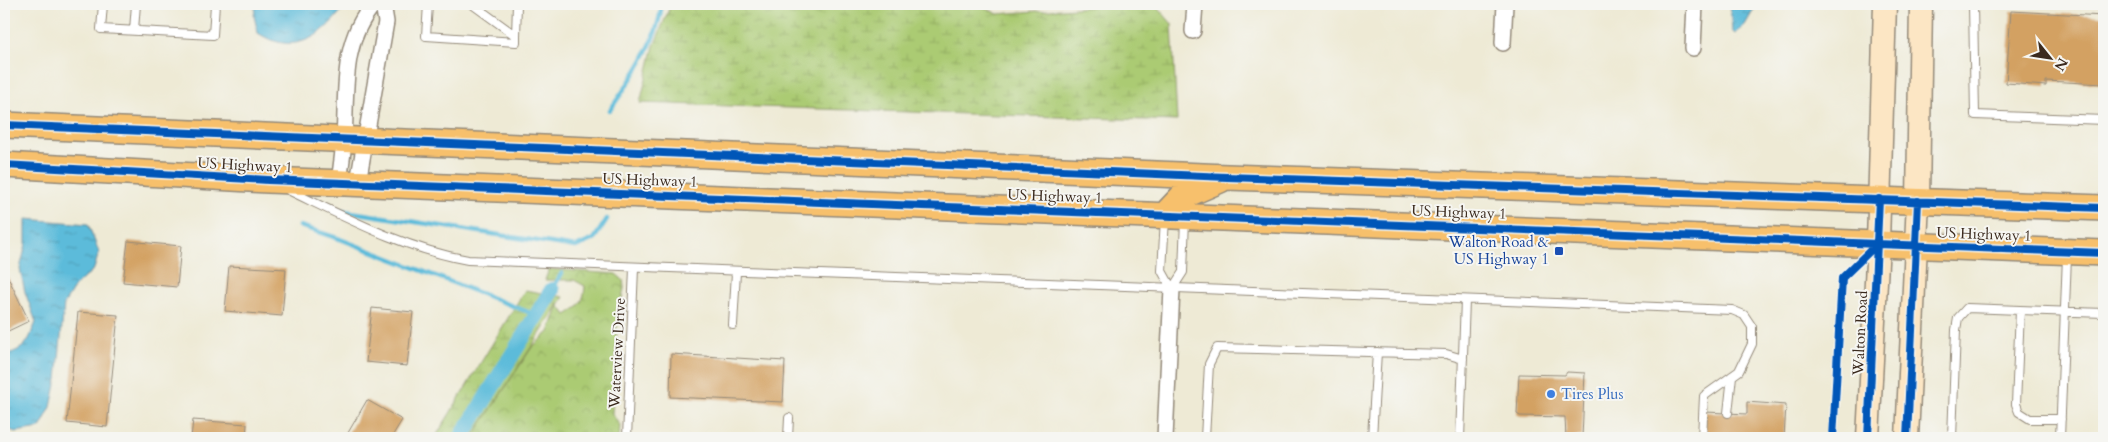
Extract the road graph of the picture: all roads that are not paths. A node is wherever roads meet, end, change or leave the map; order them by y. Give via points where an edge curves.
1 (103, 4) edge
2 (136, 4) edge
3 (214, 4) edge
4 (374, 4) edge
5 (383, 4) edge
6 (428, 4) edge
7 (472, 4) edge
8 (516, 4) edge
9 (1196, 4) edge
10 (1505, 4) edge
11 (1695, 4) edge
12 (1885, 4) edge
13 (1921, 4) edge
14 (1973, 4) edge
15 (134, 30) junction
16 (1193, 31) dead end
17 (516, 36) junction
18 (1503, 43) dead end
19 (1693, 48) dead end
20 (2104, 120) edge
21 (4, 125) edge
22 (354, 140) junction
23 (4, 165) edge
24 (1227, 178) junction
25 (268, 180) junction
26 (349, 182) junction
27 (1879, 199) junction
28 (1918, 201) junction
29 (2104, 208) edge
30 (1175, 215) junction
31 (1878, 243) junction
32 (1916, 245) junction
33 (2067, 251) junction
34 (2104, 253) edge
35 (634, 268) junction
36 (736, 272) junction
37 (1172, 289) junction
38 (1465, 300) junction
39 (2020, 311) junction
40 (2065, 313) junction
41 (2104, 313) edge
42 (733, 326) dead end
43 (1377, 352) junction
44 (1463, 359) junction
45 (1735, 374) junction
46 (1728, 413) dead end
47 (789, 418) dead end
48 (2060, 419) junction
49 (627, 438) edge
50 (788, 438) edge
51 (1165, 438) edge
52 (1205, 438) edge
53 (1372, 438) edge
54 (1460, 438) edge
55 (1702, 438) edge
56 (1868, 438) edge
57 (1907, 438) edge
58 (1952, 438) edge
59 (2060, 438) edge

1 - 15 lane via 101,29
2 - 15 lane
3 - 15 lane via 213,35
4 - 22 street via 362,17 346,69
5 - 22 street via 386,22
6 - 17 lane via 426,36 516,42
7 - 17 lane
8 - 17 lane
9 - 16 street
10 - 18 street
11 - 19 street
12 - 27 main road, Walton Road
13 - 28 main road
14 - 20 lane via 1974,115
21 - 22 main road, US Highway 1
22 - 24 main road, US Highway 1
22 - 26 street
23 - 25 main road, US Highway 1
24 - 27 main road, US Highway 1
24 - 30 main road via 1183,196
25 - 26 main road, US Highway 1
25 - 35 lane via 356,222 444,256
26 - 30 main road, US Highway 1
27 - 28 main road, US Highway 1
27 - 31 main road, Walton Road
28 - 29 main road, US Highway 1
28 - 32 main road
30 - 31 main road, US Highway 1
30 - 37 lane via 1182,272
30 - 37 lane via 1162,271
31 - 32 main road, US Highway 1
31 - 56 main road, Walton Road
32 - 33 main road, US Highway 1
32 - 57 main road
33 - 34 main road, US Highway 1
33 - 40 lane
35 - 36 lane
35 - 49 lane, Waterview Drive
36 - 37 lane
36 - 42 lane
37 - 38 lane
37 - 51 street
38 - 44 lane
38 - 45 lane via 1732,310 1744,315 1752,328 1752,344
39 - 40 lane
39 - 48 lane via 2016,404 2019,412 2030,419
39 - 58 lane via 1967,308 1958,318
40 - 41 lane
40 - 48 lane
43 - 44 lane via 1446,354
43 - 52 lane via 1218,348 1209,364
43 - 53 lane
44 - 54 lane
45 - 46 lane
45 - 55 lane via 1704,396
47 - 50 lane
48 - 59 lane

